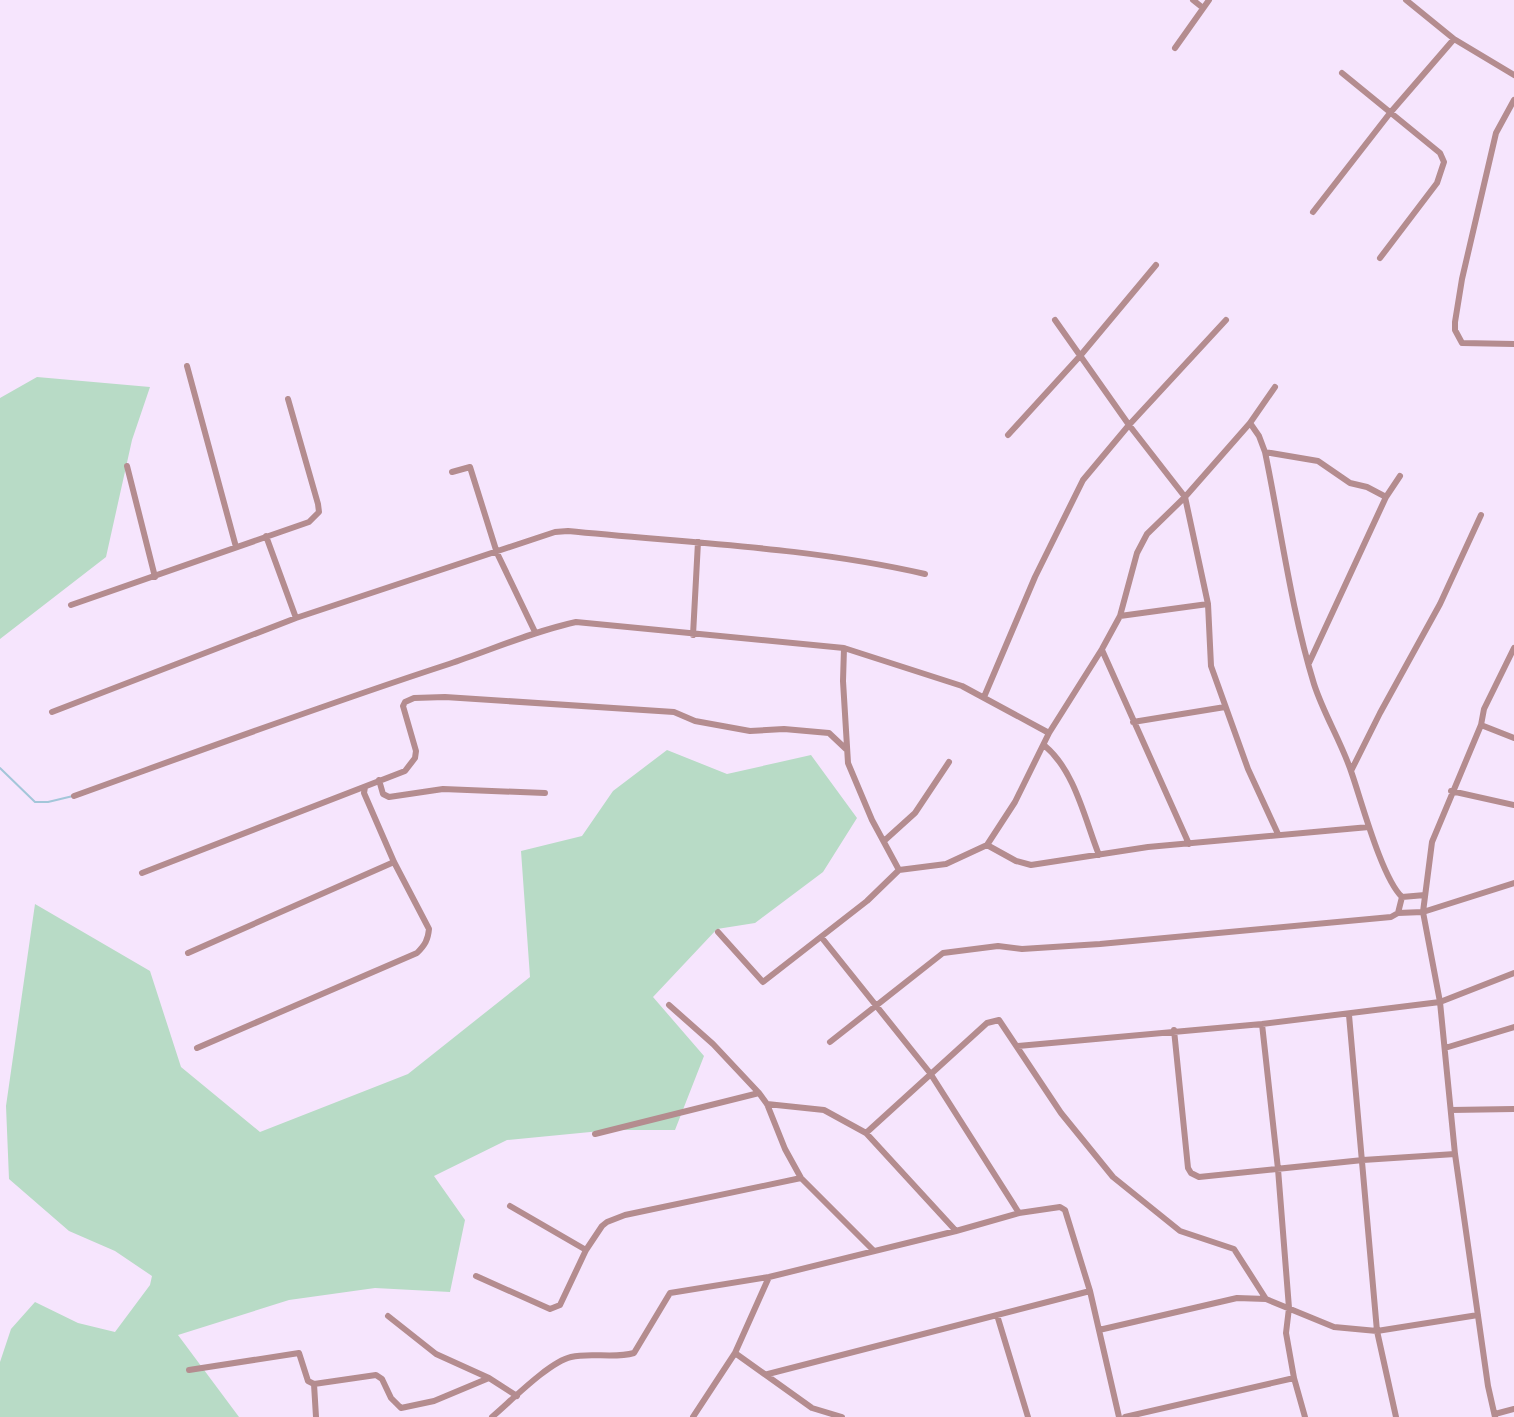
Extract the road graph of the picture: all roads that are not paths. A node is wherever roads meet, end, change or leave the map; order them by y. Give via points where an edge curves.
1 (1193, 0) edge
2 (1209, 0) edge
3 (1406, 0) edge
4 (1203, 8) junction
5 (1454, 39) junction
6 (1175, 48) dead end
7 (1342, 73) dead end
8 (1514, 75) edge
9 (1514, 100) edge
10 (1390, 113) junction
11 (1313, 212) dead end
12 (1380, 258) dead end
13 (1156, 265) dead end
14 (1055, 320) dead end
15 (1226, 320) dead end
16 (1514, 344) edge
17 (1080, 356) junction
18 (187, 366) dead end
19 (1275, 387) dead end
20 (288, 399) dead end
21 (1250, 423) junction
22 (1129, 425) junction
23 (1008, 435) dead end
24 (1265, 452) junction
25 (127, 466) dead end
26 (452, 472) dead end
27 (1400, 476) dead end
28 (1185, 497) junction
29 (1386, 497) junction
30 (1481, 515) dead end
31 (266, 536) junction
32 (698, 542) junction
33 (236, 547) junction
34 (497, 553) junction
35 (925, 574) dead end
36 (155, 577) junction
37 (1208, 604) junction
38 (71, 605) dead end
39 (1120, 616) junction
40 (296, 618) junction
41 (535, 632) junction
42 (693, 635) junction
43 (844, 648) junction
44 (1514, 648) edge
45 (1102, 649) junction
46 (1309, 663) junction
47 (984, 697) junction
48 (1225, 707) junction
49 (52, 712) dead end
50 (1133, 722) junction
51 (1481, 725) junction
52 (1049, 733) junction
53 (1514, 738) edge
54 (1045, 746) junction
55 (847, 750) junction
56 (949, 762) dead end
57 (1351, 771) junction
58 (379, 780) junction
59 (365, 787) junction
60 (1451, 791) junction
61 (545, 793) dead end
62 (74, 796) dead end
63 (1514, 805) edge
64 (1369, 827) junction
65 (1278, 834) junction
66 (884, 841) junction
67 (1189, 844) junction
68 (987, 845) junction
69 (1099, 855) junction
70 (394, 862) junction
71 (899, 870) junction
72 (142, 873) dead end
73 (1514, 883) edge
74 (1425, 895) junction
75 (1402, 897) junction
76 (1423, 912) junction
77 (1398, 913) junction
78 (718, 932) dead end
79 (822, 938) junction
80 (188, 953) dead end
81 (1514, 973) edge
82 (1440, 1002) junction
83 (669, 1005) dead end
84 (876, 1005) junction
85 (1349, 1015) junction
86 (1262, 1024) junction
87 (1514, 1027) edge
88 (1174, 1030) junction
89 (830, 1042) dead end
90 (1018, 1046) junction
91 (197, 1048) dead end
92 (1445, 1048) junction
93 (930, 1073) junction
94 (759, 1093) junction
95 (767, 1104) junction
96 (1514, 1109) edge
97 (1451, 1110) junction
98 (866, 1133) junction
99 (595, 1134) dead end
100 (1455, 1154) junction
101 (1363, 1160) junction
102 (1278, 1169) junction
103 (801, 1178) junction
104 (510, 1206) dead end
105 (1019, 1213) junction
106 (956, 1231) junction
107 (586, 1250) junction
108 (874, 1252) junction
109 (476, 1276) dead end
110 (769, 1277) junction
111 (1090, 1291) junction
112 (1266, 1299) junction
113 (1289, 1308) junction
114 (997, 1315) junction
115 (1478, 1315) junction
116 (388, 1316) dead end
117 (1099, 1330) junction
118 (1377, 1331) junction
119 (735, 1353) junction
120 (189, 1370) dead end
121 (768, 1374) junction
122 (489, 1378) junction
123 (1294, 1378) junction
124 (314, 1384) junction
125 (517, 1396) junction
126 (812, 1408) junction
127 (1514, 1409) edge
128 (1495, 1415) edge
129 (316, 1417) edge
130 (492, 1417) edge
131 (693, 1417) edge
132 (805, 1417) edge
133 (842, 1417) edge
134 (1028, 1417) edge
135 (1122, 1417) edge
136 (1305, 1417) edge
137 (1396, 1417) edge

1 - 4 street
2 - 4 street
3 - 5 street
4 - 6 street
5 - 8 street
5 - 10 street
7 - 10 street
9 - 16 street via 1496,133 1455,322 1462,343
10 - 11 street
10 - 12 street via 1444,162 1437,183
13 - 17 street
14 - 17 street
15 - 22 street
17 - 22 street
17 - 23 street
18 - 33 street
19 - 21 street
20 - 31 street via 319,512 309,522
21 - 24 street
21 - 28 street
22 - 28 street
22 - 47 street via 1072,497
24 - 29 street via 1318,461 1350,483
24 - 46 street
25 - 36 street
26 - 34 street via 470,467
27 - 29 street
28 - 37 street
28 - 39 street via 1147,534
29 - 46 street
30 - 57 street
31 - 33 street
31 - 40 street
32 - 34 street via 568,531
32 - 35 street via 874,562
32 - 42 street
33 - 36 street
34 - 40 street
34 - 41 street
36 - 38 street
37 - 39 street
37 - 48 street via 1211,666
39 - 45 street
40 - 49 street
41 - 42 street via 576,622
41 - 62 street
42 - 43 street
43 - 47 street
43 - 55 street
44 - 51 street
45 - 50 street
45 - 52 street
46 - 57 street
47 - 52 street
48 - 50 street
48 - 65 street
50 - 67 street
51 - 53 street
51 - 60 street
52 - 54 street
54 - 68 street
54 - 69 street via 1068,775
55 - 58 street via 829,733 750,731 674,712 427,697 403,706 415,758 405,771
55 - 66 street via 858,790
56 - 66 street via 915,813
57 - 64 street
58 - 59 street
58 - 61 street via 389,797 443,789
59 - 70 street
59 - 72 street
60 - 63 street
60 - 74 street via 1432,842
64 - 65 street
64 - 75 street
65 - 67 street
66 - 71 street
67 - 69 street
68 - 69 street via 1031,865
68 - 71 street via 946,864
70 - 80 street
70 - 91 street via 429,929 417,953
71 - 79 street
73 - 76 street
74 - 75 street
74 - 76 street
75 - 77 street
76 - 77 street
76 - 82 street
77 - 84 street via 1100,944 968,948 943,953
78 - 79 street via 763,982
79 - 84 street
81 - 82 street
82 - 85 street
82 - 92 street
83 - 94 street
84 - 89 street
84 - 93 street
85 - 86 street
85 - 101 street
86 - 88 street
86 - 102 street
87 - 92 street
88 - 90 street
88 - 102 street via 1191,1173 1199,1177
90 - 93 street via 993,1019
90 - 112 street via 1061,1113 1113,1177 1180,1231 1234,1249
92 - 97 street
93 - 98 street
93 - 105 street
94 - 95 street
94 - 99 street
95 - 98 street via 824,1110
95 - 103 street
96 - 97 street
97 - 100 street
98 - 106 street
100 - 101 street
100 - 115 street
101 - 102 street
101 - 118 street
102 - 113 street
103 - 107 street via 625,1215 607,1222
103 - 108 street
104 - 107 street
105 - 106 street
105 - 111 street via 1065,1210
106 - 108 street
107 - 109 street via 560,1305 550,1309
108 - 110 street
110 - 119 street
110 - 125 street via 670,1293 634,1353 572,1356 554,1364
111 - 114 street
111 - 117 street
112 - 113 street
112 - 117 street via 1237,1298
113 - 118 street via 1334,1327
113 - 123 street via 1286,1333
114 - 121 street
114 - 134 street
115 - 118 street
115 - 128 street
116 - 122 street via 436,1354
117 - 135 street
118 - 137 street
119 - 121 street
119 - 131 street
120 - 124 street via 294,1352
121 - 126 street
122 - 124 street via 434,1401 401,1408 376,1375
122 - 125 street
123 - 135 street
123 - 136 street
124 - 129 street
125 - 130 street
126 - 132 street
126 - 133 street
127 - 128 street

